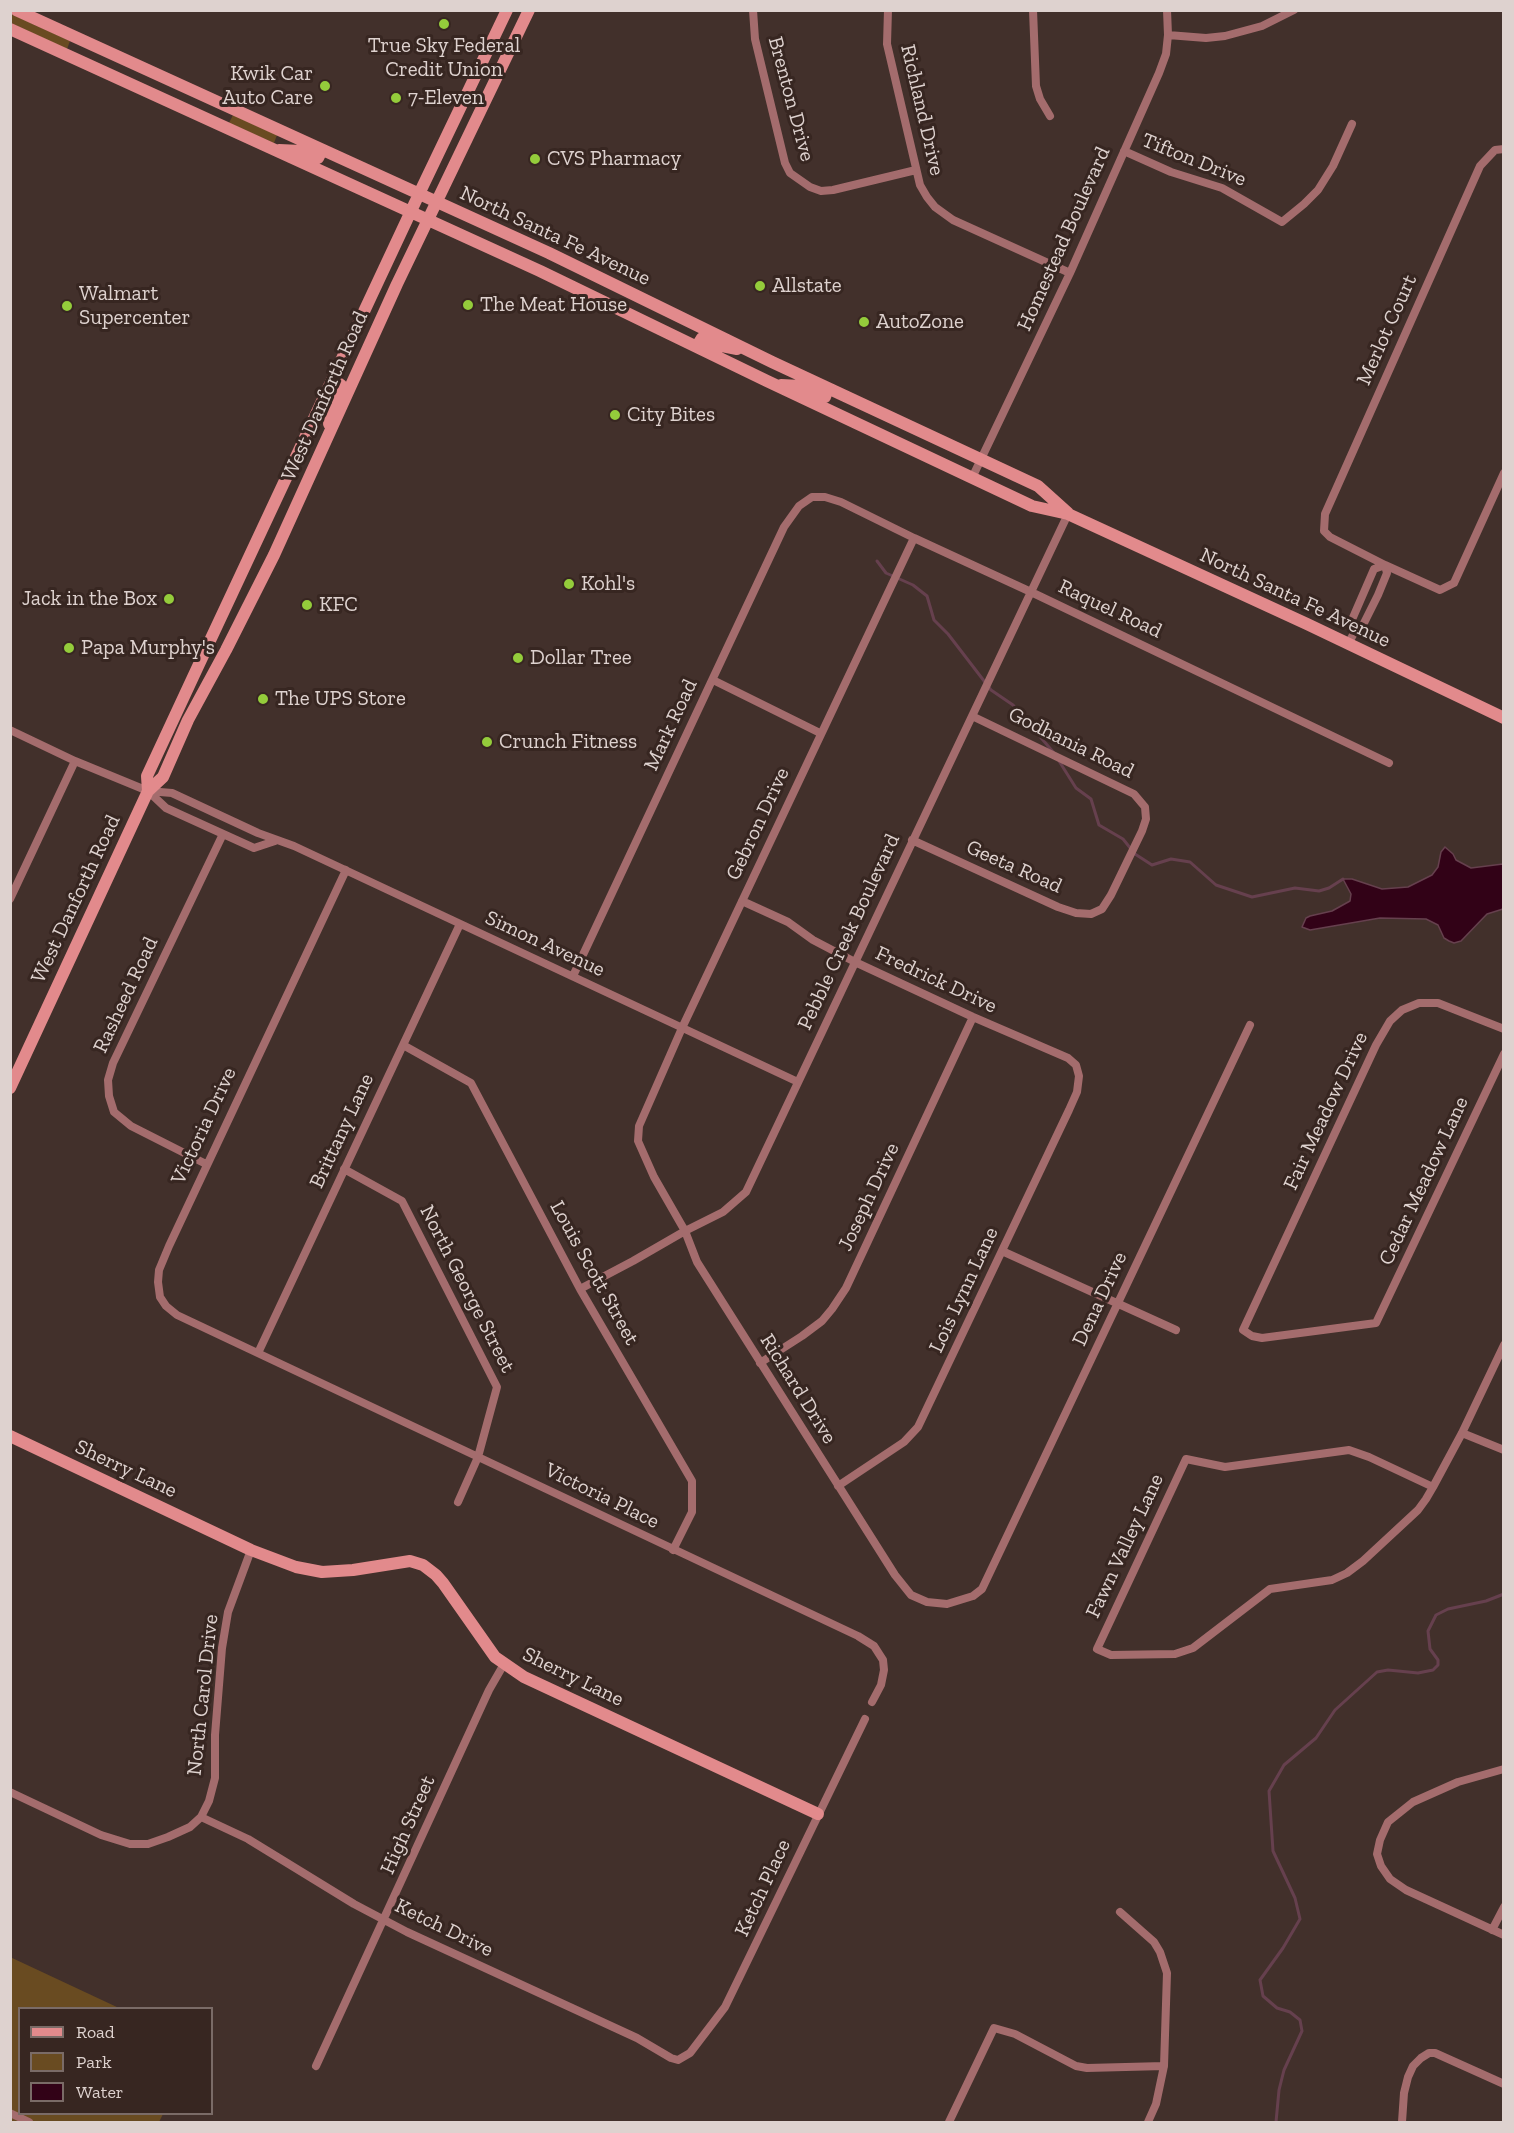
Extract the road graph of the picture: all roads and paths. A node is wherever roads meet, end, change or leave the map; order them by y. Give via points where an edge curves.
1 (16, 10) edge
2 (507, 10) edge
3 (529, 10) edge
4 (753, 10) edge
5 (888, 10) edge
6 (1033, 10) edge
7 (1167, 10) edge
8 (1294, 10) edge
9 (10, 29) edge
10 (1168, 35) junction
11 (1050, 116) dead end
12 (1352, 124) dead end
13 (272, 149) junction
14 (322, 150) junction
15 (1499, 150) edge
16 (1124, 151) junction
17 (916, 170) junction
18 (419, 194) junction
19 (436, 202) junction
20 (410, 213) junction
21 (428, 220) junction
22 (1070, 273) junction
23 (697, 346) junction
24 (753, 353) junction
25 (333, 380) junction
26 (777, 385) junction
27 (828, 388) junction
28 (324, 446) junction
29 (981, 459) junction
30 (1503, 473) edge
31 (972, 478) junction
32 (812, 497) joint
33 (1068, 514) junction
34 (914, 538) junction
35 (1385, 565) junction
36 (1365, 590) junction
37 (1031, 592) junction
38 (1377, 596) junction
39 (1351, 638) junction
40 (713, 680) junction
41 (972, 716) junction
42 (1503, 718) edge
43 (10, 730) edge
44 (820, 733) junction
45 (75, 761) junction
46 (1389, 763) dead end
47 (148, 791) junction
48 (223, 834) junction
49 (912, 840) junction
50 (275, 841) junction
51 (346, 870) junction
52 (10, 899) edge
53 (742, 901) junction
54 (1102, 909) joint
55 (460, 924) junction
56 (855, 962) junction
57 (573, 976) junction
58 (973, 1017) junction
59 (1250, 1025) dead end
60 (682, 1028) junction
61 (1503, 1029) edge
62 (403, 1045) junction
63 (1503, 1054) edge
64 (1080, 1076) joint
65 (798, 1082) junction
66 (10, 1088) edge
67 (639, 1126) joint
68 (206, 1164) junction
69 (344, 1169) junction
70 (685, 1231) junction
71 (1002, 1251) junction
72 (580, 1289) junction
73 (1118, 1303) junction
74 (1376, 1323) joint
75 (1176, 1330) dead end
76 (1503, 1345) edge
77 (258, 1353) junction
78 (760, 1363) junction
79 (1462, 1433) junction
80 (10, 1436) edge
81 (1503, 1450) edge
82 (478, 1457) junction
83 (838, 1486) junction
84 (1433, 1487) junction
85 (458, 1502) dead end
86 (251, 1550) junction
87 (673, 1550) junction
88 (982, 1589) joint
89 (504, 1664) junction
90 (872, 1702) dead end
91 (865, 1719) dead end
92 (1503, 1769) edge
93 (10, 1792) edge
94 (818, 1814) junction
95 (201, 1817) junction
96 (1503, 1907) edge
97 (1120, 1912) dead end
98 (385, 1919) junction
99 (1492, 1930) junction
100 (1503, 1935) edge
101 (678, 2060) joint
102 (316, 2066) dead end
103 (1164, 2067) junction
104 (1503, 2084) edge
105 (10, 2114) edge
106 (29, 2122) edge
107 (949, 2122) edge
108 (1148, 2122) edge
109 (1402, 2122) edge

1 - 14 main road, North Santa Fe Avenue
2 - 18 main road, West Danforth Road
3 - 19 main road, West Danforth Road
4 - 17 street, Brenton Drive via 755,39 790,173 810,188 833,190
5 - 17 street, Richland Drive via 887,44
6 - 11 street via 1036,86
7 - 10 street, Homestead Boulevard
8 - 10 street via 1262,26 1225,36
9 - 13 main road, North Santa Fe Avenue
10 - 16 street, Homestead Boulevard via 1160,73
12 - 16 street, Tifton Drive via 1318,190 1282,222 1222,188 1171,172
13 - 14 main road via 301,151 318,158
13 - 20 main road, North Santa Fe Avenue
14 - 18 main road, North Santa Fe Avenue
15 - 35 street, Merlot Court via 1480,166 1325,514 1324,531 1330,537
16 - 22 street, Homestead Boulevard
17 - 22 street, Richland Drive via 927,197 943,214
18 - 19 main road, North Santa Fe Avenue
18 - 20 main road, West Danforth Road
19 - 21 main road, West Danforth Road
19 - 24 main road, North Santa Fe Avenue
20 - 21 main road, North Santa Fe Avenue
20 - 25 main road, West Danforth Road
21 - 23 main road, North Santa Fe Avenue
21 - 28 main road, West Danforth Road
22 - 29 street, Homestead Boulevard
23 - 24 main road via 702,338
23 - 26 main road, North Santa Fe Avenue
24 - 27 main road, North Santa Fe Avenue
25 - 28 main road via 341,385 332,405
25 - 47 main road, West Danforth Road via 147,776
26 - 27 main road via 801,386 825,397
26 - 31 main road, North Santa Fe Avenue
27 - 29 main road, North Santa Fe Avenue
28 - 47 main road, West Danforth Road via 163,777
29 - 31 street, Homestead Boulevard
29 - 33 main road, North Santa Fe Avenue via 1038,486
30 - 35 street via 1454,583 1440,590
31 - 33 main road, North Santa Fe Avenue via 1032,506
32 - 34 street, Raquel Road via 841,502
32 - 40 street, Mark Road via 799,506 784,527
33 - 37 street, Pebble Creek Boulevard
33 - 39 main road, North Santa Fe Avenue
34 - 37 street, Raquel Road
34 - 44 street, Gebron Drive
35 - 36 street via 1374,569
35 - 38 street via 1388,573
36 - 38 street
36 - 39 street via 1351,622
37 - 41 street, Pebble Creek Boulevard
37 - 46 street, Raquel Road
38 - 39 street via 1361,630
39 - 42 main road, North Santa Fe Avenue
40 - 44 street
40 - 57 street, Mark Road
41 - 49 street, Pebble Creek Boulevard
41 - 54 street, Godhania Road via 1117,784 1134,794 1145,807 1142,831
43 - 45 street
44 - 53 street, Gebron Drive
45 - 47 street
45 - 52 street
47 - 48 street, Simon Avenue via 166,808
47 - 50 street, Simon Avenue via 172,793
47 - 66 main road, West Danforth Road
48 - 50 street, Simon Avenue via 254,848
48 - 68 street, Rasheed Road via 108,1080 114,1112 131,1126
49 - 54 street, Geeta Road via 1058,907 1091,914
49 - 56 street, Pebble Creek Boulevard
50 - 51 street, Simon Avenue
51 - 55 street, Simon Avenue
51 - 68 street, Victoria Drive
53 - 56 street, Fredrick Drive via 788,922
53 - 60 street, Gebron Drive
55 - 57 street, Simon Avenue
55 - 62 street, Brittany Lane
56 - 58 street, Fredrick Drive
56 - 65 street, Pebble Creek Boulevard
57 - 60 street, Simon Avenue
58 - 64 street, Fredrick Drive via 1068,1058
58 - 78 street, Joseph Drive via 846,1288 822,1321
59 - 73 street, Dena Drive
60 - 65 street, Simon Avenue
60 - 67 street, Gebron Drive
61 - 74 street, Fair Meadow Drive via 1438,1003 1419,1003 1402,1010 1390,1021 1243,1330 1262,1338
62 - 69 street, Brittany Lane
62 - 72 street, Louis Scott Street via 471,1083
63 - 74 street, Cedar Meadow Lane
64 - 71 street, Lois Lynn Lane via 1070,1110
65 - 70 street, Pebble Creek Boulevard via 746,1192 723,1212
67 - 70 street, Richard Drive via 638,1142 643,1155
68 - 77 street, Victoria Drive via 159,1270 160,1297 177,1315
69 - 77 street, Brittany Lane
69 - 82 street, North George Street via 402,1201 497,1386
70 - 72 street, Pebble Creek Boulevard
70 - 78 street, Richard Drive via 697,1262
71 - 73 street
71 - 83 street, Lois Lynn Lane via 918,1427 903,1442
72 - 87 street, Louis Scott Street via 692,1481 692,1512
73 - 75 street
73 - 88 street, Dena Drive
76 - 79 street
77 - 82 street, Victoria Place
78 - 83 street, Richard Drive
79 - 81 street
79 - 84 street
80 - 86 main road, Sherry Lane
82 - 85 street, North George Street
82 - 87 street, Victoria Place
83 - 88 street, Richard Drive via 911,1595 947,1604
84 - 84 street, Fawn Valley Lane via 1349,1450 1225,1467 1186,1459 1097,1648 1111,1655 1127,1656 1175,1654 1193,1648 1270,1589 1332,1580 1347,1573 1418,1510
86 - 89 main road, Sherry Lane via 297,1568 322,1572 410,1561 423,1565 436,1575 484,1644
86 - 95 street, North Carol Drive via 228,1612 214,1778
87 - 90 street, Victoria Place via 874,1646 884,1670
89 - 94 main road, Sherry Lane via 524,1677
89 - 98 street, High Street
91 - 94 street, Ketch Place
92 - 99 street via 1458,1782 1413,1802 1388,1822 1377,1854 1390,1879 1406,1890
93 - 95 street via 101,1835 130,1844 148,1844 168,1837
94 - 101 street, Ketch Place via 725,2007 690,2053
95 - 98 street, Ketch Drive via 248,1839
96 - 99 street
97 - 103 street via 1154,1942 1167,1972
98 - 101 street, Ketch Drive
98 - 102 street, High Street
99 - 100 street
103 - 107 street via 1076,2066 1015,2034 994,2028
103 - 108 street
104 - 109 street via 1429,2053 1413,2066 1408,2078
105 - 106 street

